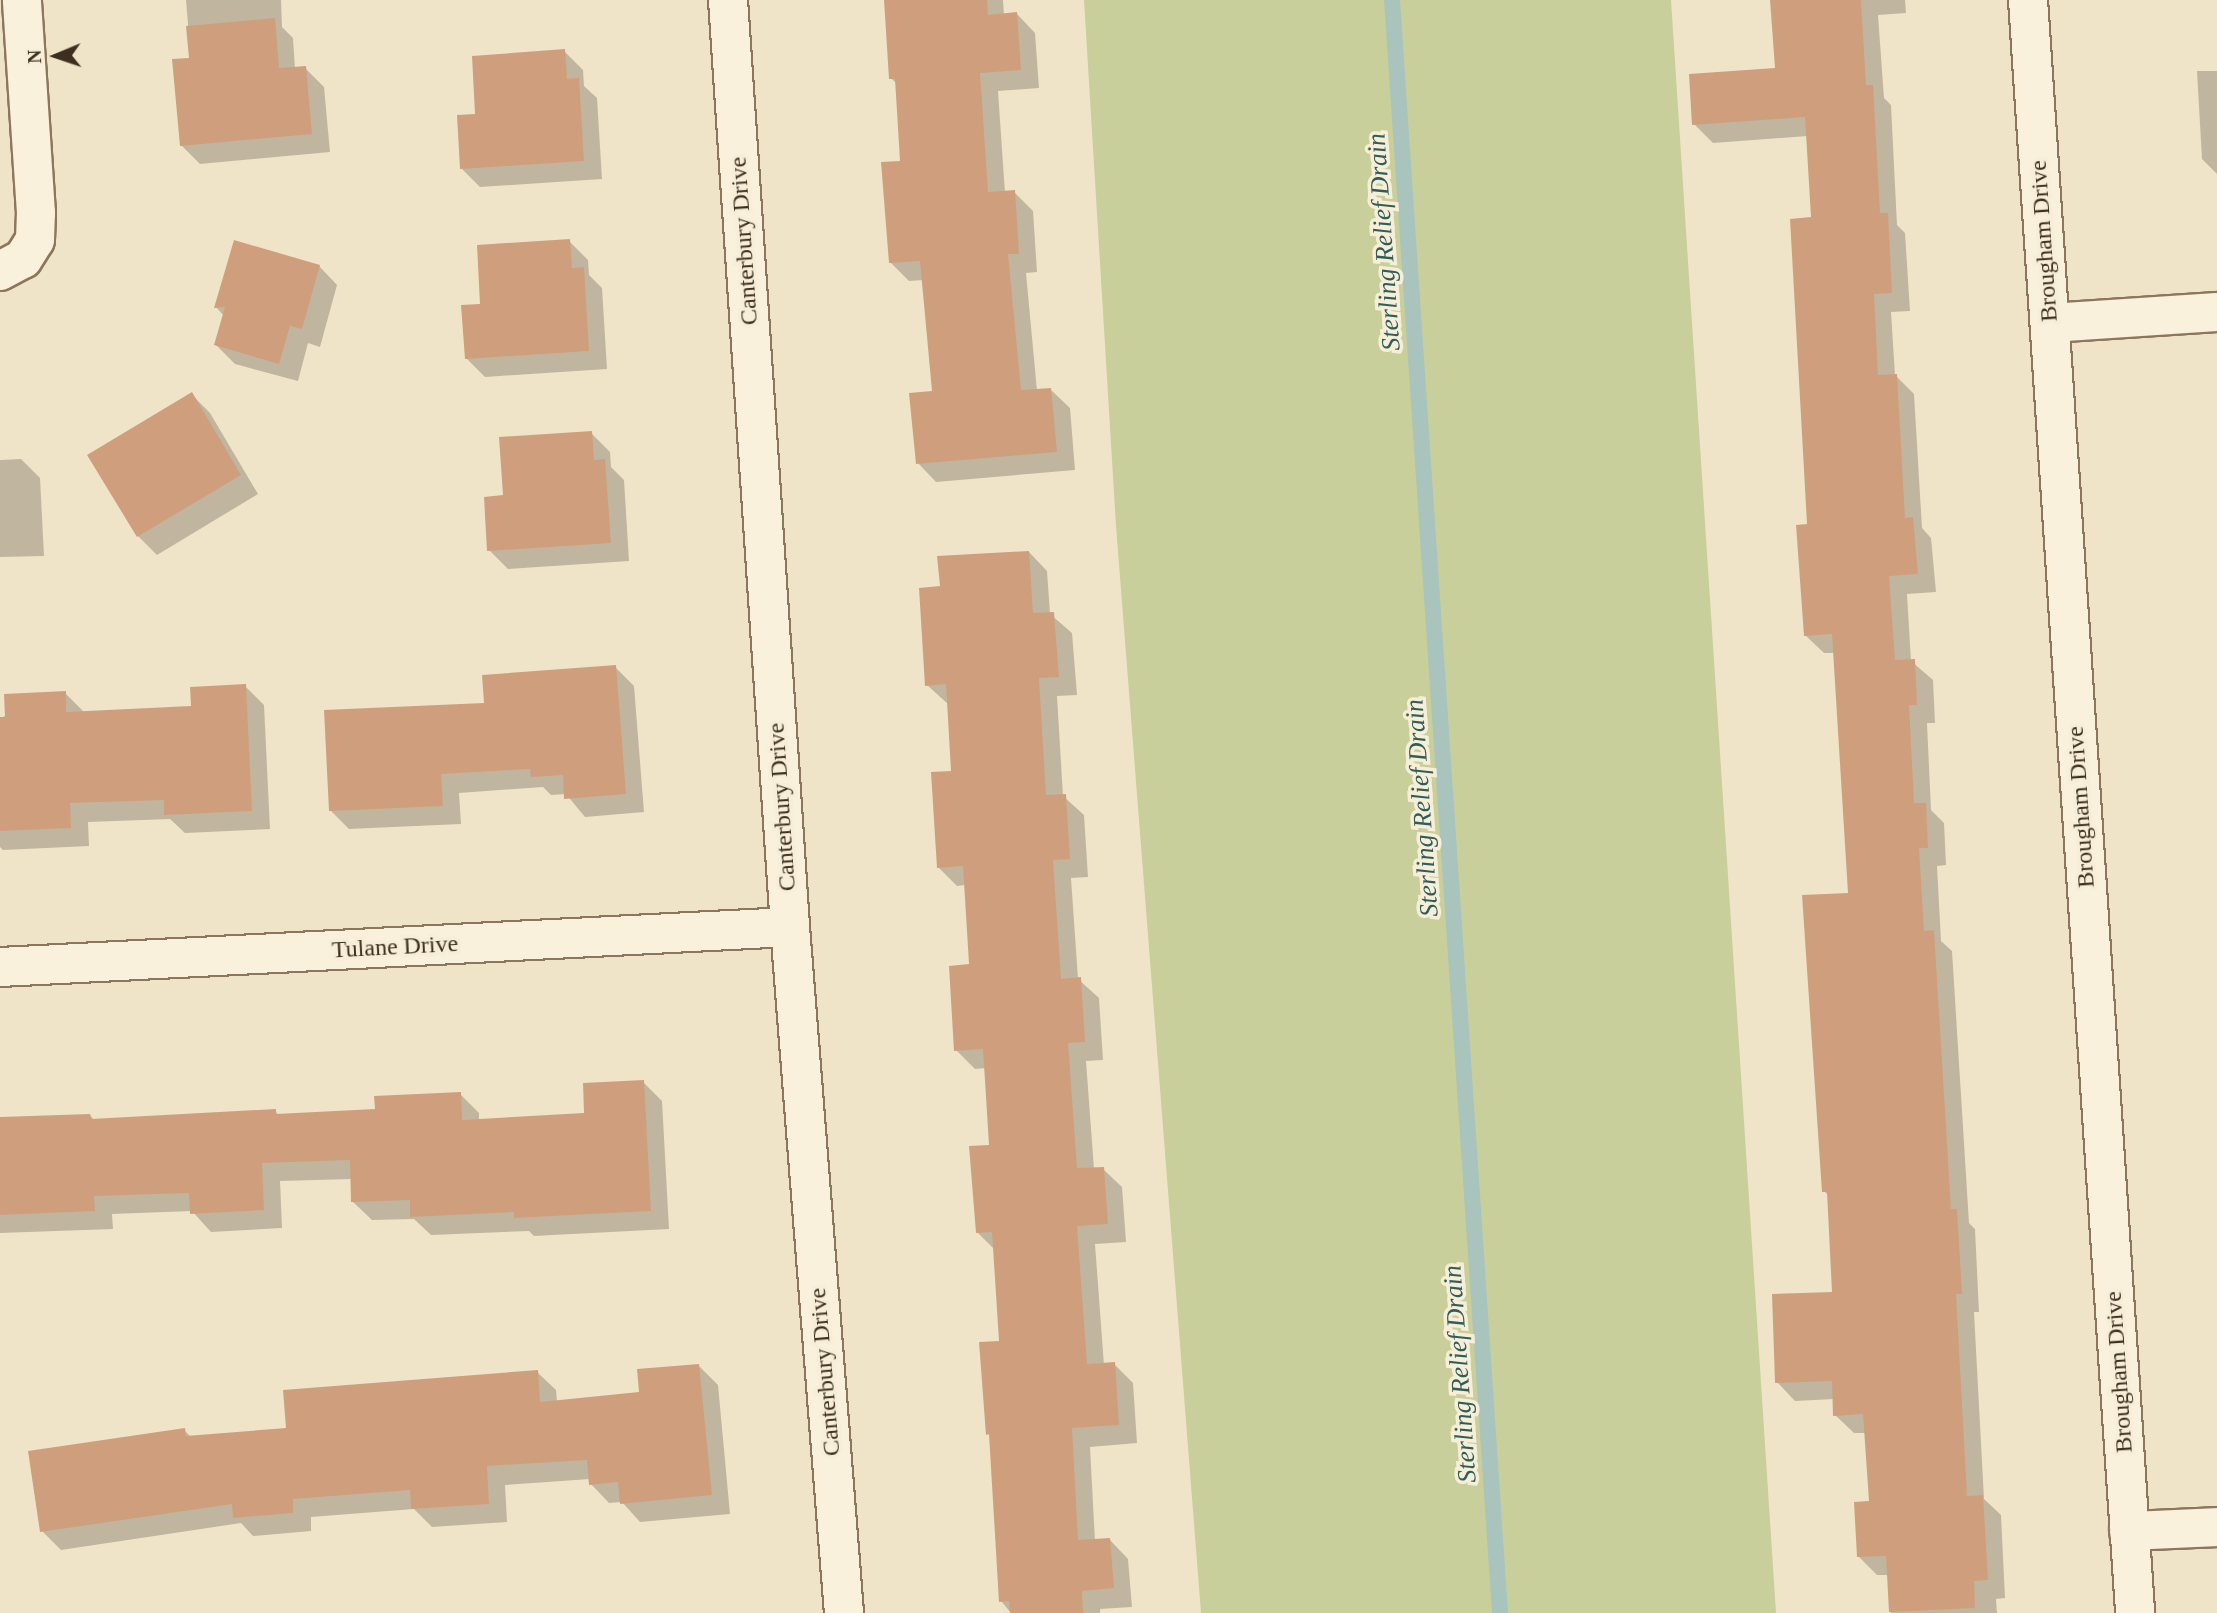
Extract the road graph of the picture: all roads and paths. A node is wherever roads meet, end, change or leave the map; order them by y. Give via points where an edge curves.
1 (22, 0) edge
2 (728, 0) edge
3 (2028, 0) edge
4 (11, 265) edge
5 (2217, 312) edge
6 (2050, 323) junction
7 (790, 927) junction
8 (0, 967) edge
9 (2217, 1527) edge
10 (2129, 1531) junction
11 (844, 1613) edge
12 (2135, 1613) edge

1 - 4 street via 35,240
2 - 7 street, Canterbury Drive
3 - 6 street, Brougham Drive
5 - 6 street
6 - 10 street, Brougham Drive
7 - 8 street, Tulane Drive
7 - 11 street, Canterbury Drive
9 - 10 street
10 - 12 street, Brougham Drive

